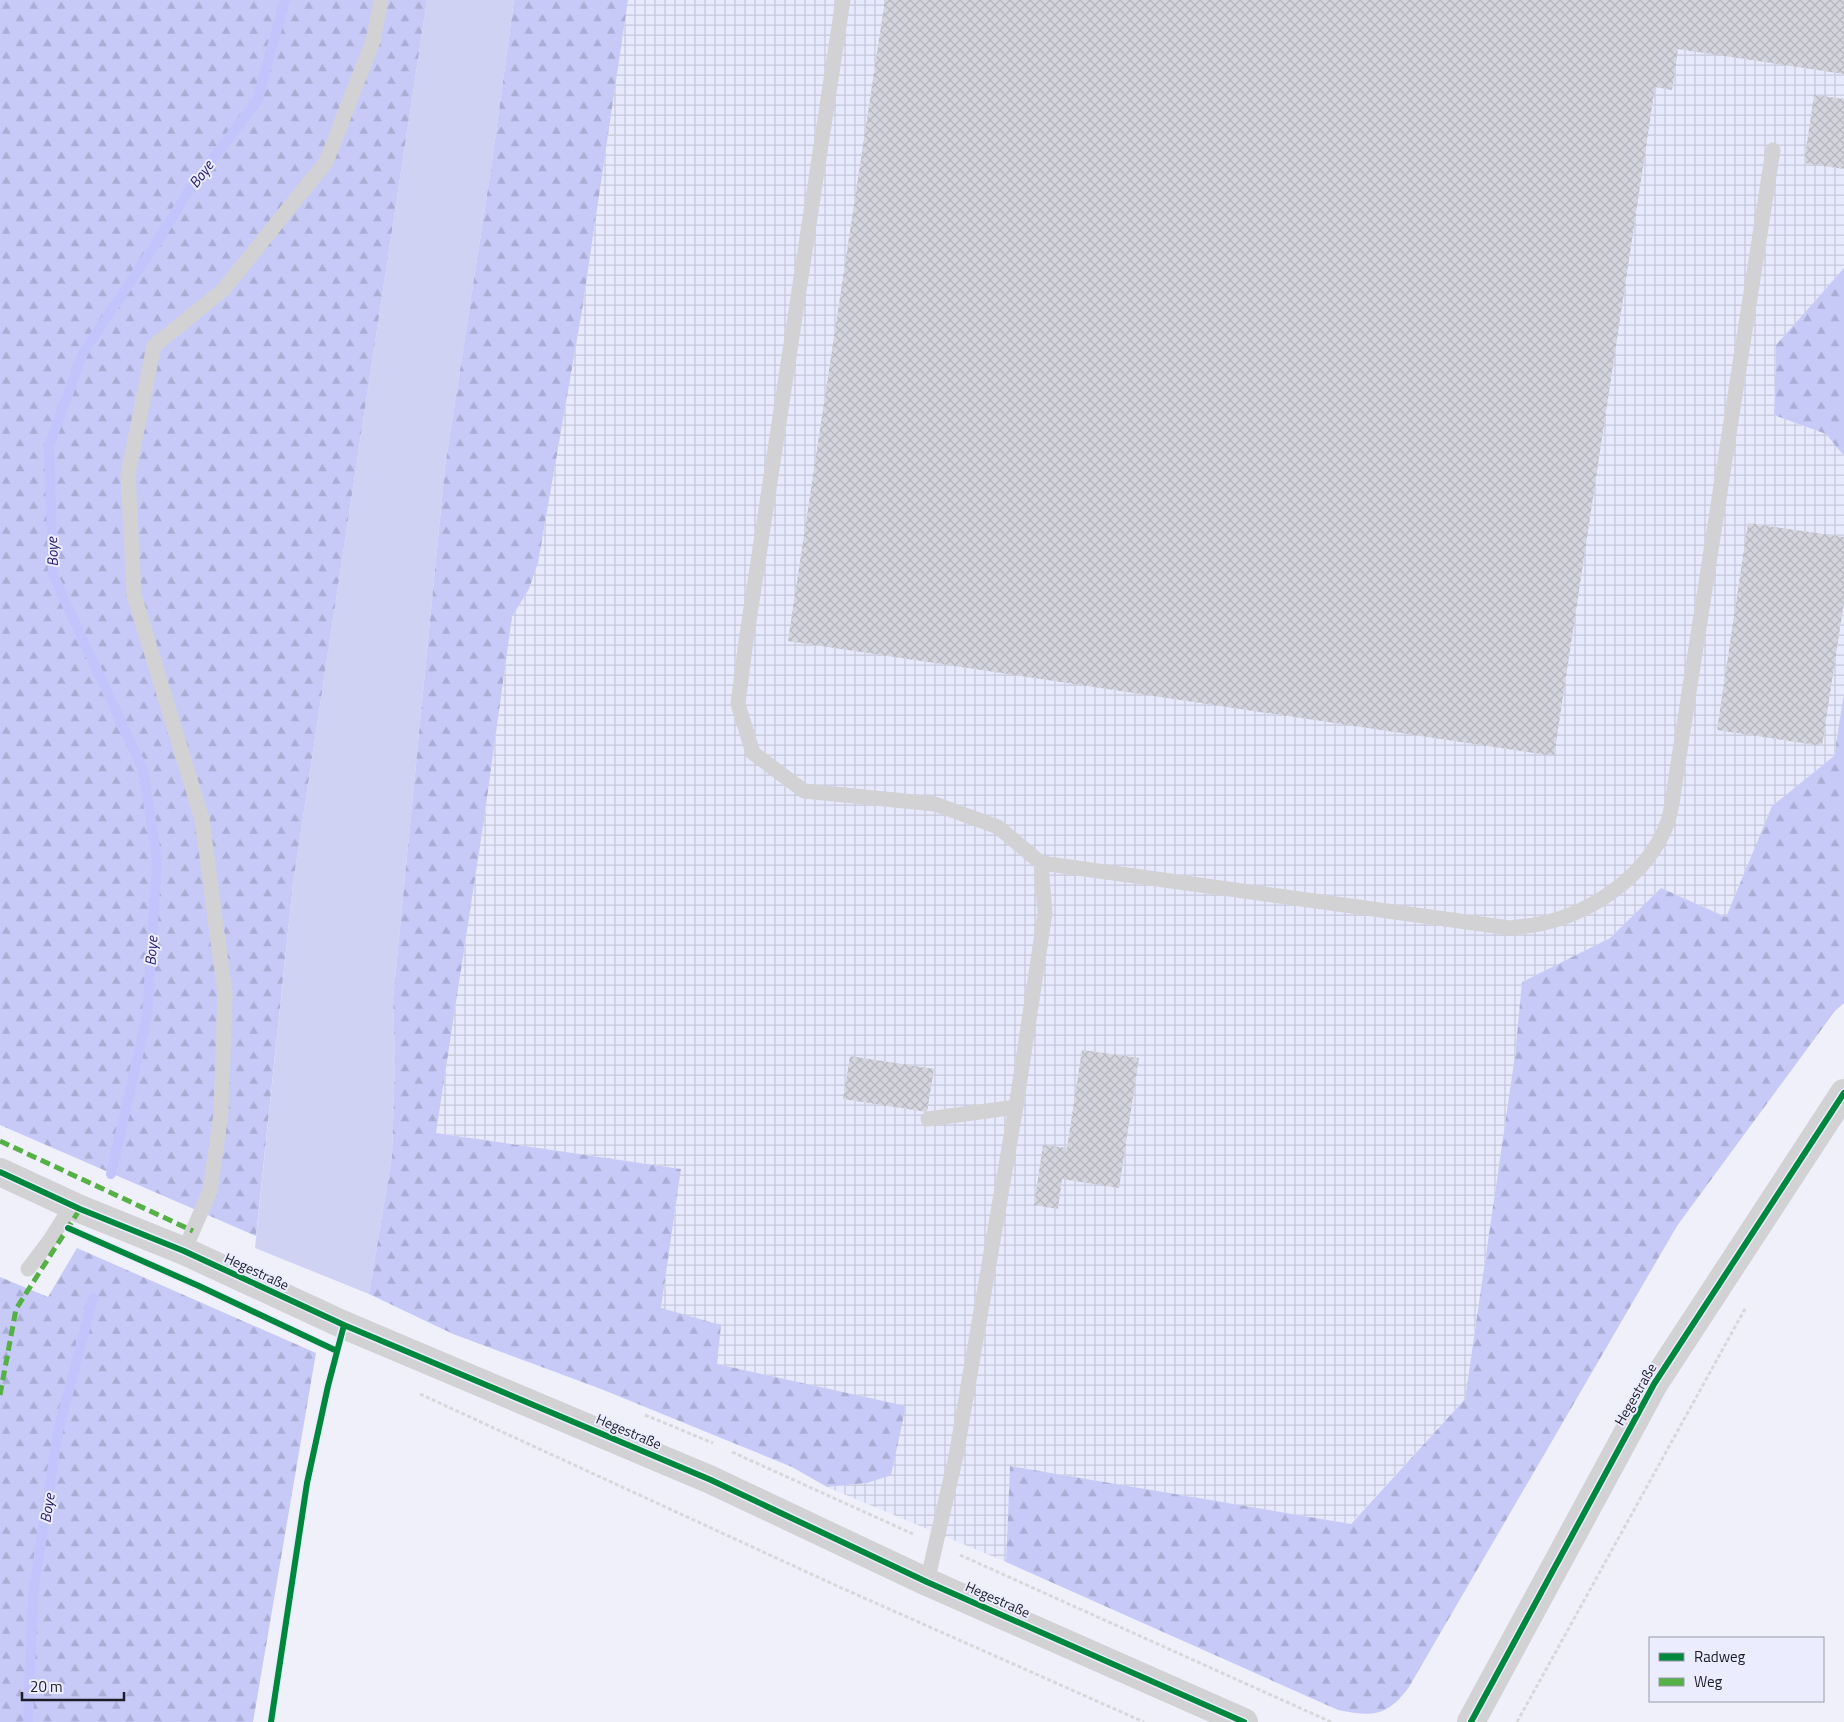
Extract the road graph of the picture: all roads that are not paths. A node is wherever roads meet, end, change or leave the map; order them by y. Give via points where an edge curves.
1 (381, 0) edge
2 (843, 0) edge
3 (1773, 150) dead end
4 (1041, 863) junction
5 (1844, 1093) edge
6 (1016, 1107) junction
7 (928, 1119) dead end
8 (0, 1172) edge
9 (72, 1205) junction
10 (184, 1251) junction
11 (28, 1269) dead end
12 (927, 1582) junction
13 (1244, 1722) edge
14 (1470, 1722) edge

1 - 10 lane via 372,41 326,162 223,290 154,346 128,474 134,595 202,819 225,994 221,1113 210,1191
2 - 4 lane via 738,704 754,753 804,791 935,804 998,827
3 - 4 lane via 1668,823 1647,860 1619,886 1580,911 1544,924 1510,928
4 - 6 lane via 1045,913
5 - 14 street, Hegestraße via 1654,1384
6 - 7 lane
6 - 12 lane via 956,1456
8 - 9 street, Hegestraße
9 - 10 street, Hegestraße
9 - 11 lane
10 - 12 street, Hegestraße via 344,1325 711,1480
12 - 13 street, Hegestraße

